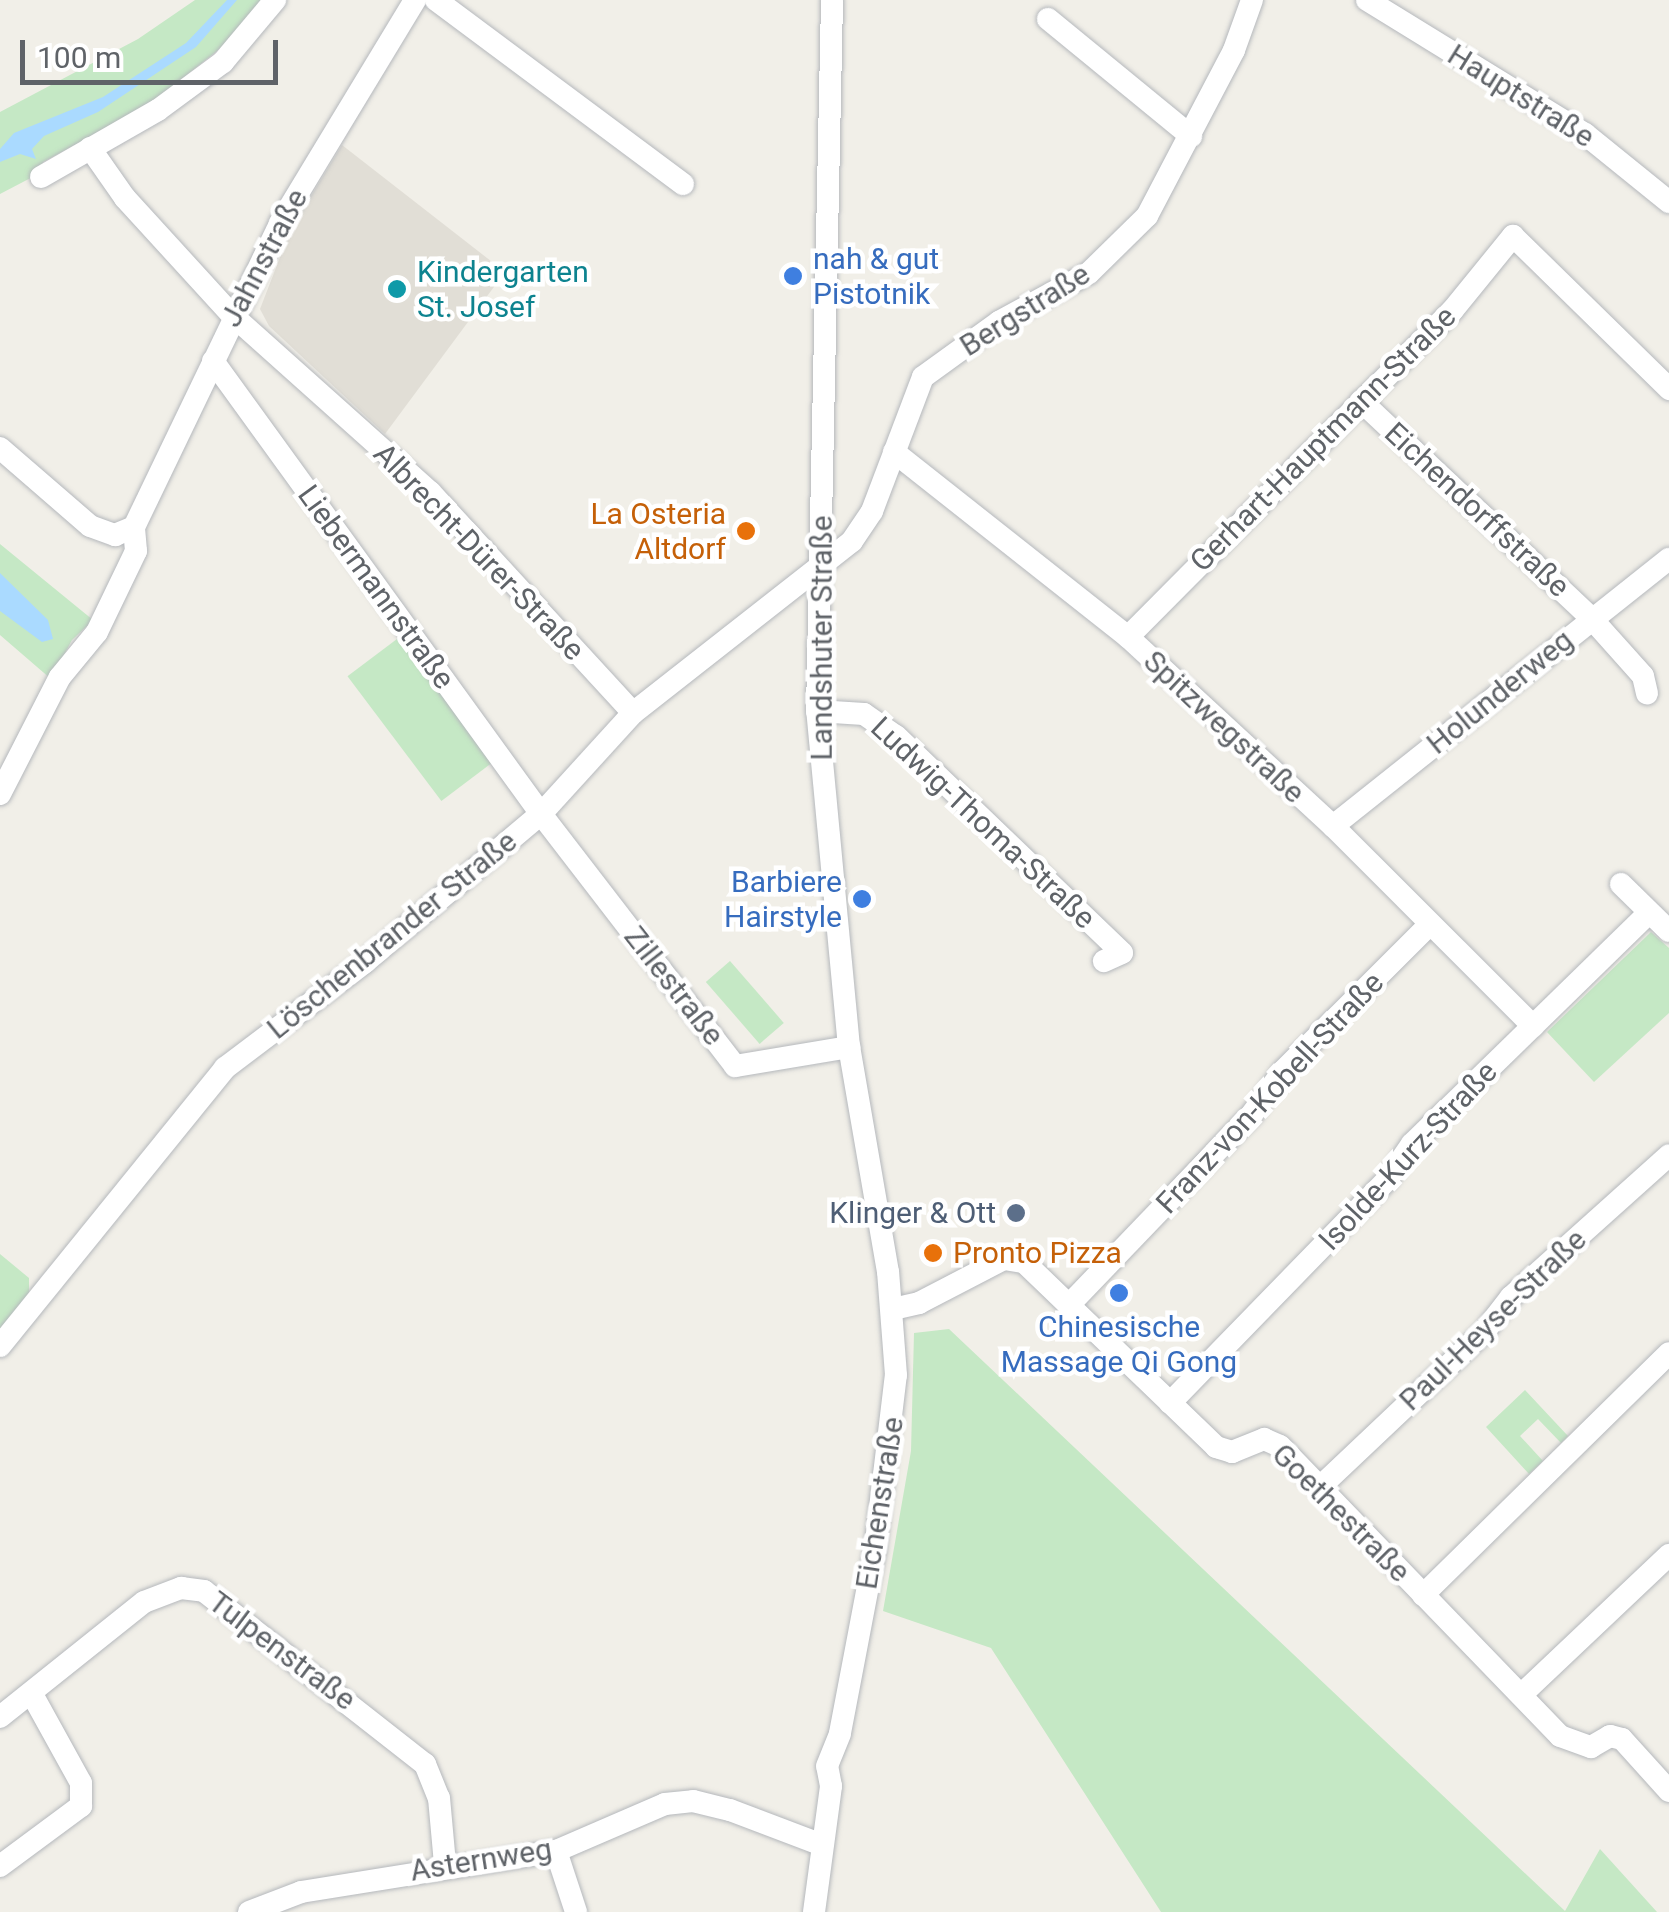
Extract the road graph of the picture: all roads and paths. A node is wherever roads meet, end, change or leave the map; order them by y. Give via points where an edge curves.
1 (274, 0) edge
2 (415, 0) edge
3 (436, 0) edge
4 (832, 0) edge
5 (1252, 0) edge
6 (1367, 0) edge
7 (1048, 20) dead end
8 (1190, 136) junction
9 (90, 148) junction
10 (41, 177) dead end
11 (683, 184) dead end
12 (1669, 202) edge
13 (232, 315) junction
14 (213, 361) junction
15 (1669, 389) edge
16 (1361, 401) junction
17 (0, 448) edge
18 (894, 452) junction
19 (134, 527) junction
20 (822, 559) junction
21 (1669, 559) edge
22 (1592, 619) junction
23 (1128, 637) junction
24 (1648, 694) dead end
25 (817, 711) junction
26 (633, 713) junction
27 (8, 756) edge
28 (0, 794) edge
29 (540, 814) junction
30 (1333, 826) junction
31 (1621, 884) dead end
32 (1648, 912) junction
33 (1430, 924) junction
34 (1669, 931) edge
35 (1104, 961) dead end
36 (1533, 1026) junction
37 (849, 1047) junction
38 (1669, 1155) edge
39 (888, 1272) joint
40 (1069, 1305) junction
41 (893, 1309) junction
42 (0, 1346) edge
43 (1669, 1354) edge
44 (1170, 1403) junction
45 (1320, 1487) junction
46 (1669, 1555) edge
47 (1423, 1595) junction
48 (33, 1696) junction
49 (1521, 1696) junction
50 (0, 1717) edge
51 (1667, 1784) edge
52 (822, 1845) junction
53 (556, 1852) junction
54 (445, 1864) junction
55 (0, 1866) edge
56 (250, 1912) edge
57 (576, 1912) edge
58 (814, 1912) edge

1 - 9 street via 223,62 158,110
2 - 13 street, Jahnstraße
3 - 11 street
4 - 20 street, Landshuter Straße
5 - 8 street, Bergstraße
6 - 12 street, Hauptstraße via 1585,134
7 - 8 street
8 - 18 street, Bergstraße via 1148,216 1089,273 999,322 924,377
9 - 10 street
9 - 13 street, Albrecht-Dürer-Straße via 125,198
13 - 14 street, Jahnstraße
13 - 26 street, Albrecht-Dürer-Straße via 430,492
14 - 19 street, Jahnstraße
14 - 29 street, Liebermannstraße
15 - 16 street, Gerhart-Hauptmann-Straße via 1513,236 1452,312
16 - 22 street, Eichendorffstraße
16 - 23 street, Gerhart-Hauptmann-Straße
17 - 19 street via 90,526 115,535
18 - 20 street, Bergstraße via 872,511 852,541
18 - 23 street, Spitzwegstraße
19 - 27 street, Jahnstraße via 136,551 97,632
20 - 25 street, Landshuter Straße
20 - 26 street, Löschenbrander Straße
21 - 22 street, Holunderweg
22 - 24 street, Eichendorffstraße via 1643,676
22 - 30 street, Holunderweg
23 - 30 street, Spitzwegstraße
25 - 35 street, Ludwig-Thoma-Straße via 864,714 896,736 1122,952
25 - 37 street, Landshuter Straße
26 - 29 street, Löschenbrander Straße
27 - 28 street, Jahnstraße
29 - 37 street, Zillestraße via 735,1066 748,1069
29 - 42 street, Löschenbrander Straße via 365,962 225,1068
30 - 33 street, Spitzwegstraße
31 - 32 street
32 - 34 street
32 - 36 street, Isolde-Kurz-Straße
33 - 36 street, Spitzwegstraße
33 - 40 street, Franz-von-Kobell-Straße via 1283,1071 1252,1114
36 - 44 street, Isolde-Kurz-Straße via 1412,1144 1388,1179
37 - 39 street, Landshuter Straße
38 - 45 street, Paul-Heyse-Straße via 1511,1297 1484,1332
39 - 41 street, Eichenstraße
40 - 41 street, Goethestraße via 1024,1262 1011,1258
40 - 44 street, Goethestraße
41 - 52 street, Eichenstraße via 892,1446 840,1733 827,1766 831,1786
43 - 47 street
44 - 45 street, Goethestraße via 1224,1451 1272,1441
45 - 47 street, Goethestraße
46 - 49 street
47 - 49 street, Goethestraße
48 - 50 street, Tulpenstraße
48 - 54 street, Tulpenstraße via 144,1602 181,1588 204,1591 425,1764 439,1798
48 - 55 street via 81,1783 81,1806
49 - 51 street, Goethestraße via 1568,1743 1591,1747 1610,1736 1622,1739
52 - 53 street, Asternweg via 693,1801 665,1804
52 - 58 street, Eichenstraße
53 - 54 street, Asternweg
53 - 57 street
54 - 56 street, Asternweg via 302,1892

